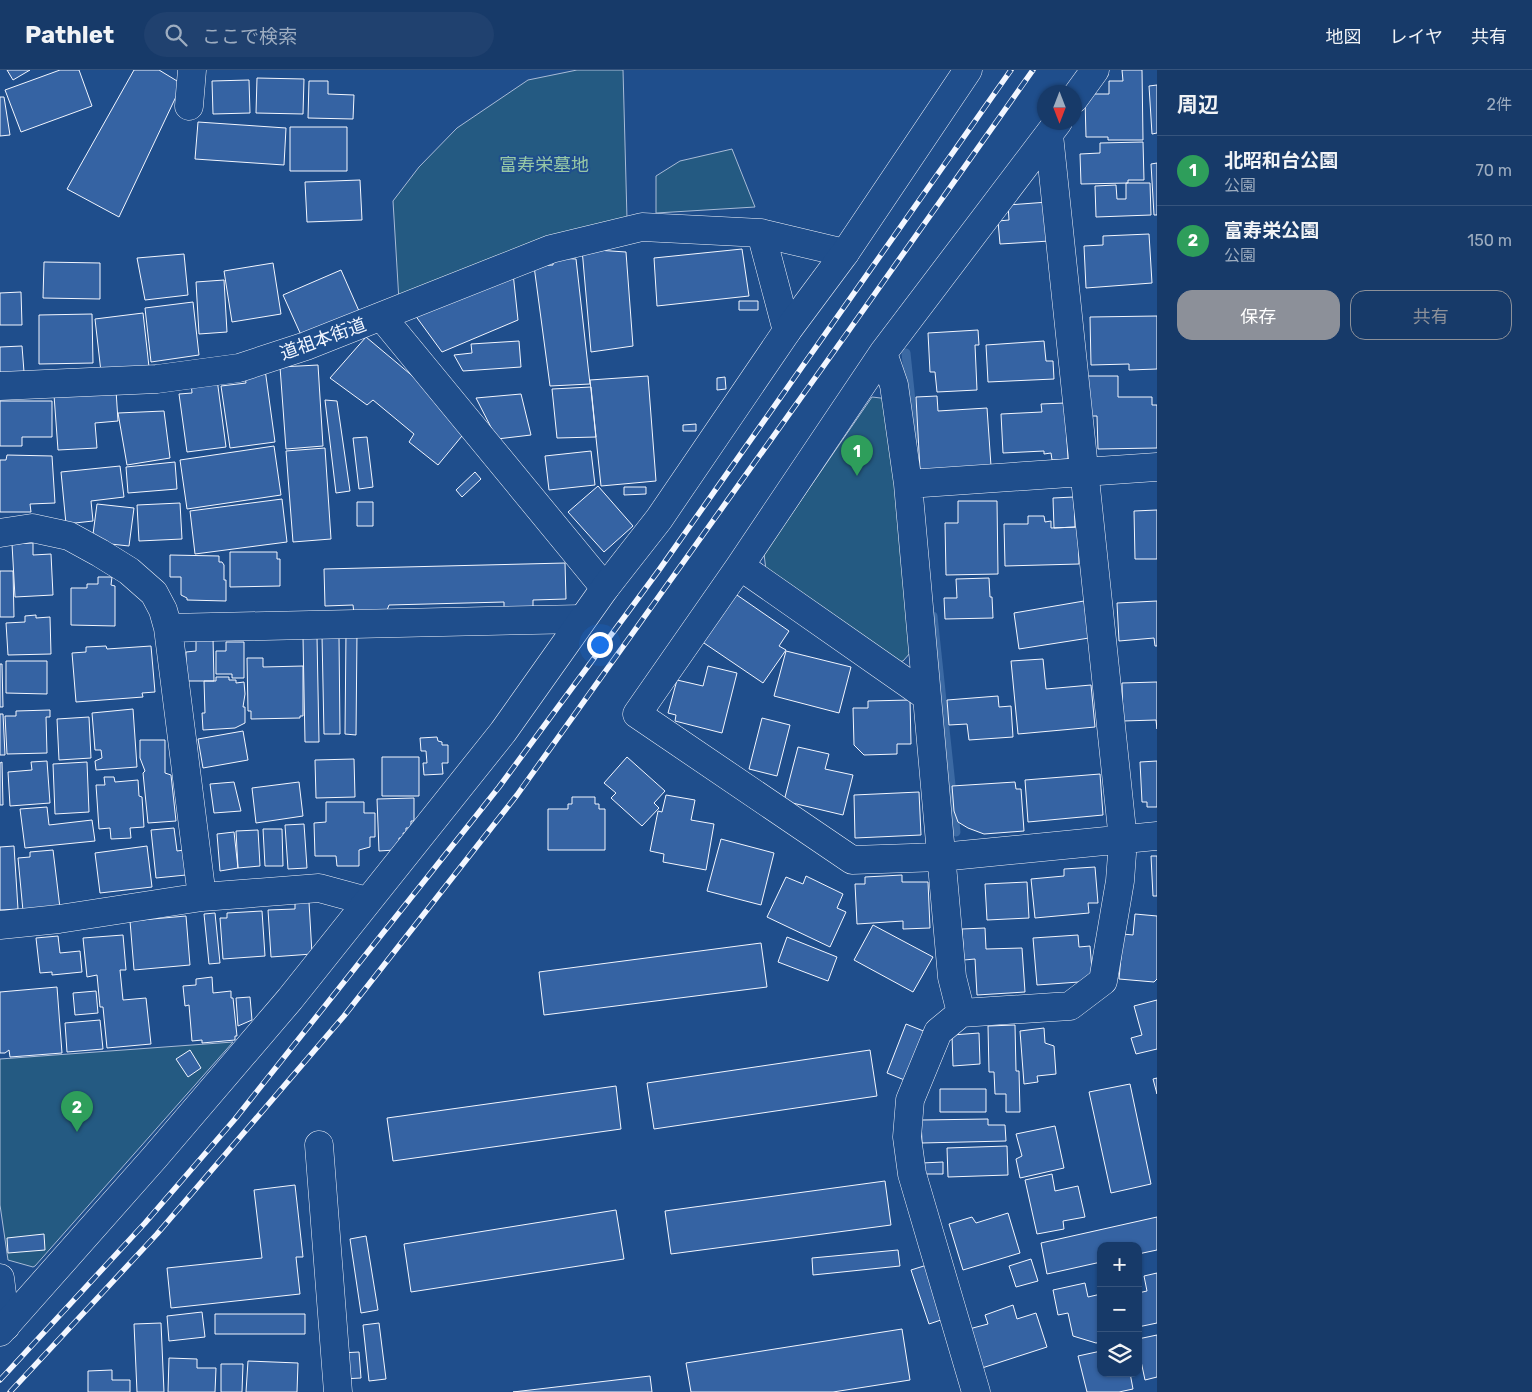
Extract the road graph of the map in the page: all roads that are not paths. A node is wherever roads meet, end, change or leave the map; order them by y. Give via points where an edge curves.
1 (192, 70) edge
2 (968, 70) edge
3 (1095, 70) edge
4 (1082, 88) edge
5 (189, 106) dead end
6 (1052, 130) edge
7 (1053, 130) edge
8 (761, 233) junction
9 (845, 253) junction
10 (382, 317) junction
11 (786, 331) junction
12 (883, 353) junction
13 (0, 386) edge
14 (1157, 467) edge
15 (1084, 473) junction
16 (908, 484) junction
17 (0, 533) edge
18 (740, 566) junction
19 (605, 588) junction
20 (582, 619) junction
21 (168, 628) junction
22 (926, 696) junction
23 (1157, 836) edge
24 (1122, 840) junction
25 (941, 857) junction
26 (202, 897) junction
27 (367, 901) junction
28 (0, 925) edge
29 (961, 1012) junction
30 (318, 1145) dead end
31 (0, 1278) edge
32 (3, 1329) edge
33 (338, 1392) edge
34 (976, 1392) edge

1 - 5 street
2 - 9 street
3 - 4 street
6 - 12 street
7 - 15 street
8 - 9 street, 道祖本街道
8 - 10 street, 道祖本街道 via 642,227 551,250
8 - 11 street
9 - 11 street
10 - 13 street, 道祖本街道 via 239,368 157,379
10 - 19 street
11 - 19 street via 659,519
12 - 16 street via 894,385
12 - 18 street
14 - 15 street
15 - 16 street
15 - 24 street
16 - 22 street
17 - 21 street via 32,528 69,536 100,552 154,593
18 - 22 street
18 - 25 street via 637,714 852,860
19 - 20 street
20 - 21 street
20 - 27 street via 503,732
21 - 26 street
22 - 25 street
23 - 24 street
24 - 25 street
24 - 29 street via 1120,881 1103,981 1070,1006
25 - 29 street via 952,976
26 - 27 street via 318,888
26 - 28 street
27 - 32 street via 290,999
29 - 34 street via 938,1032 910,1100 907,1136 912,1174
30 - 33 street
31 - 32 street

